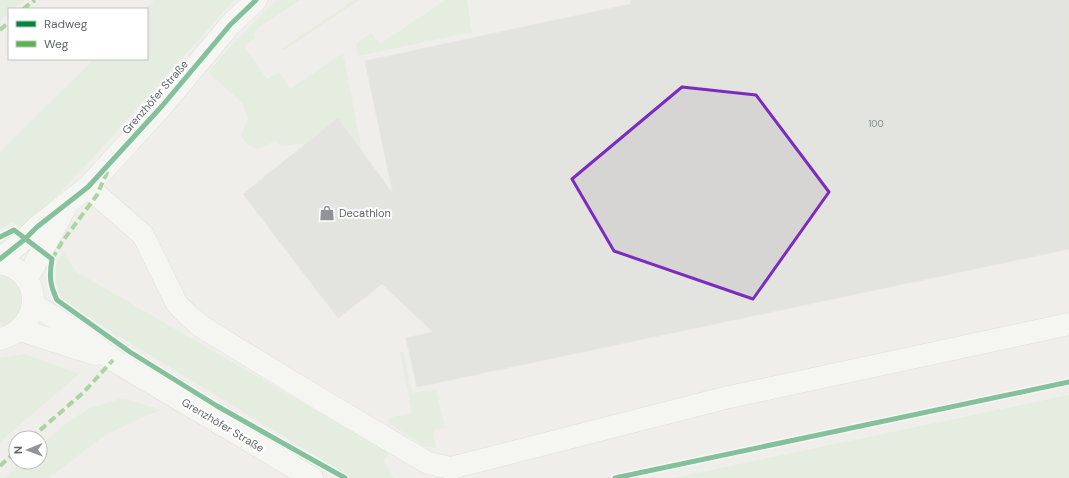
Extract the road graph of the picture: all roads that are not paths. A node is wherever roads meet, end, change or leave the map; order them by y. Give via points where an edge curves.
1 (256, 0) edge
2 (88, 187) junction
3 (66, 204) junction
4 (0, 260) edge
5 (0, 263) edge
6 (26, 279) junction
7 (33, 304) junction
8 (1069, 324) edge
9 (20, 330) junction
10 (0, 339) edge
11 (113, 360) junction
12 (312, 478) edge

1 - 2 street, Grenzhöfer Straße
2 - 3 street, Grenzhöfer Straße
2 - 8 street via 143,235 177,304 202,327 422,459 451,468 725,398
3 - 4 street
3 - 6 street, Grenzhöfer Straße
5 - 6 street via 18,270
6 - 7 street via 31,287
7 - 9 street via 31,314
7 - 11 street, Grenzhöfer Straße via 78,333
9 - 10 street
9 - 11 street, Grenzhöfer Straße
11 - 12 street, Grenzhöfer Straße

